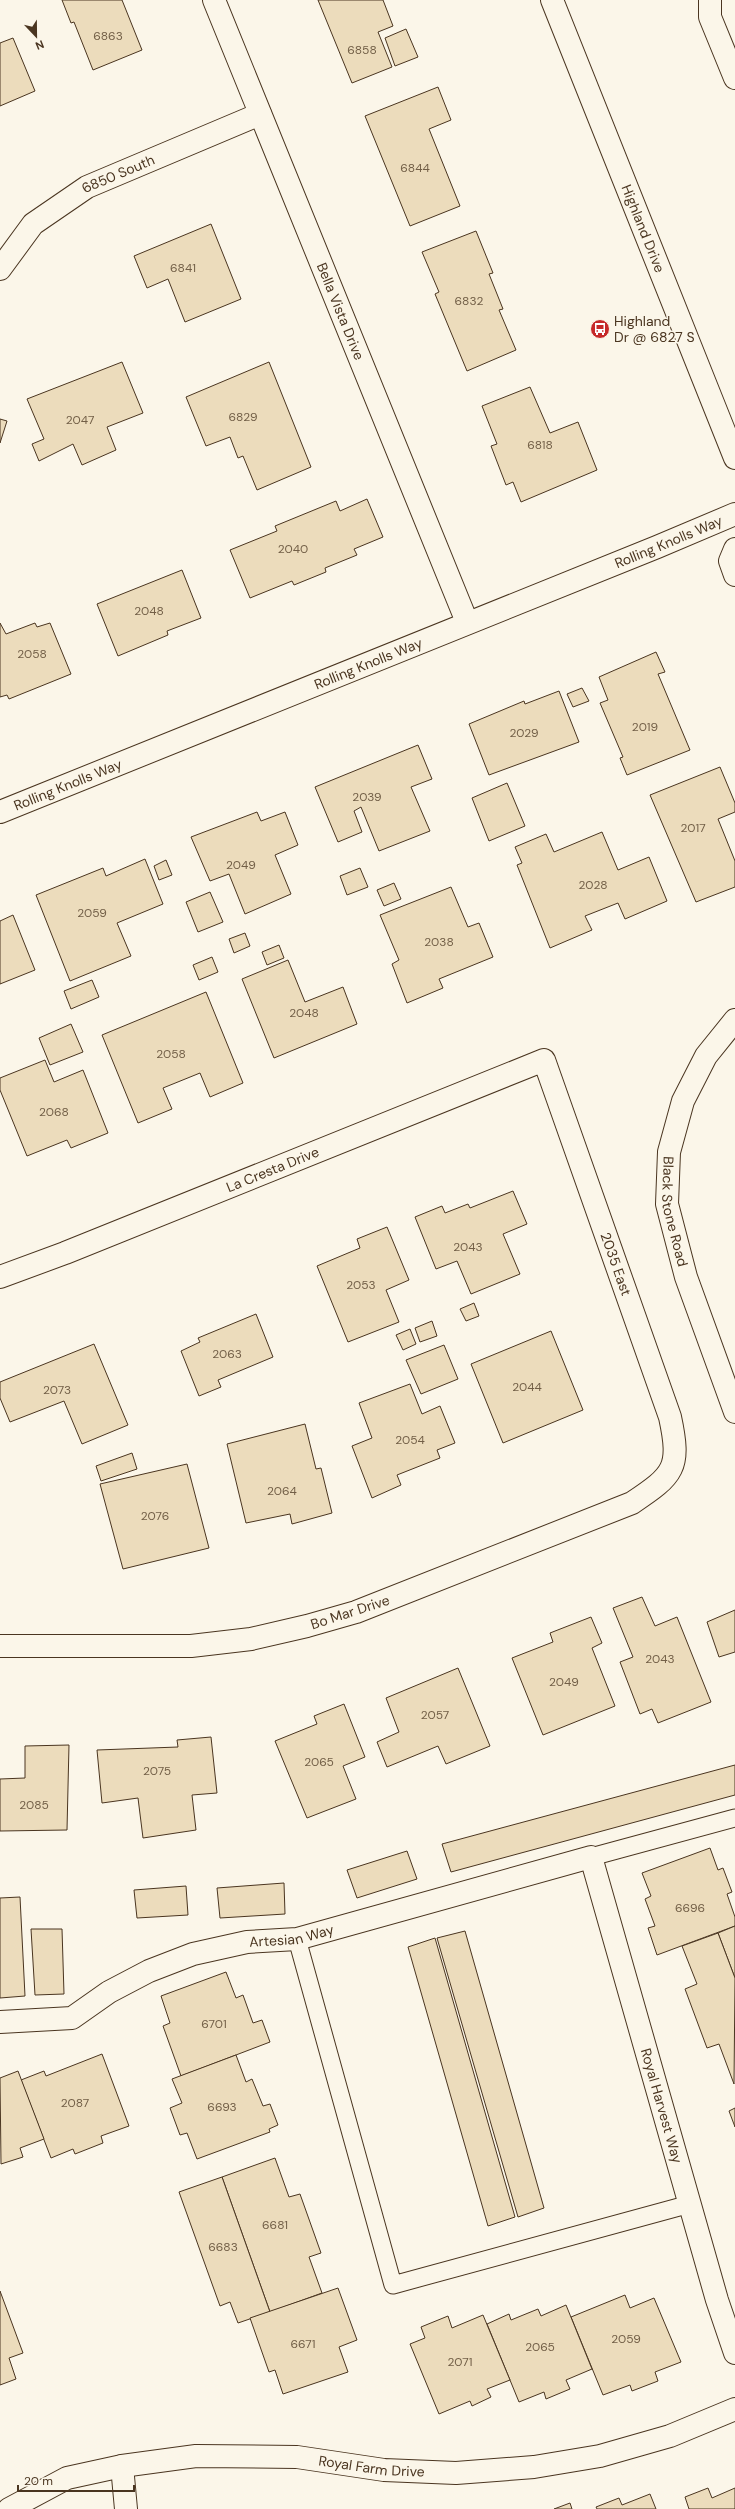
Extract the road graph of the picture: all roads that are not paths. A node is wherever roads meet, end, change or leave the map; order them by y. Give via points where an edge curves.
1 (214, 0) edge
2 (552, 0) edge
3 (710, 0) edge
4 (735, 78) edge
5 (260, 114) junction
6 (0, 269) edge
7 (735, 458) edge
8 (735, 514) edge
9 (735, 549) edge
10 (735, 575) edge
11 (467, 622) junction
12 (0, 812) edge
13 (735, 1020) edge
14 (544, 1060) joint
15 (0, 1277) edge
16 (735, 1412) edge
17 (671, 1470) joint
18 (0, 1646) edge
19 (735, 1818) edge
20 (591, 1857) junction
21 (297, 1939) junction
22 (0, 2022) edge
23 (690, 2204) junction
24 (735, 2353) edge
25 (735, 2408) edge
26 (122, 2466) junction
27 (9, 2509) edge
28 (126, 2509) edge

1 - 5 street, Bella Vista Drive
2 - 7 street, Highland Drive
3 - 4 street via 710,16
5 - 6 street, 6850 South via 87,187 34,224
5 - 11 street, Bella Vista Drive
8 - 11 street, Rolling Knolls Way
9 - 10 street via 730,561
11 - 12 street, Rolling Knolls Way
13 - 16 street, Black Stone Road via 706,1056 683,1101 669,1152 667,1204 686,1277
14 - 15 street, La Cresta Drive
14 - 17 street, 2035 East via 670,1418 676,1447
17 - 18 street, Bo Mar Drive via 655,1488 632,1503 356,1612 307,1626 251,1639 192,1646
19 - 20 lane
20 - 21 street, Artesian Way
20 - 23 street, Royal Harvest Way
21 - 22 street, Artesian Way via 247,1942 193,1954 149,1971 109,1992 72,2018
21 - 23 lane via 393,2285
23 - 24 street, Royal Harvest Way
25 - 26 street, Royal Farm Drive via 670,2436 600,2456 534,2467 456,2473 384,2470 297,2457 196,2456
26 - 27 street, Royal Farm Drive via 67,2478
26 - 28 street

